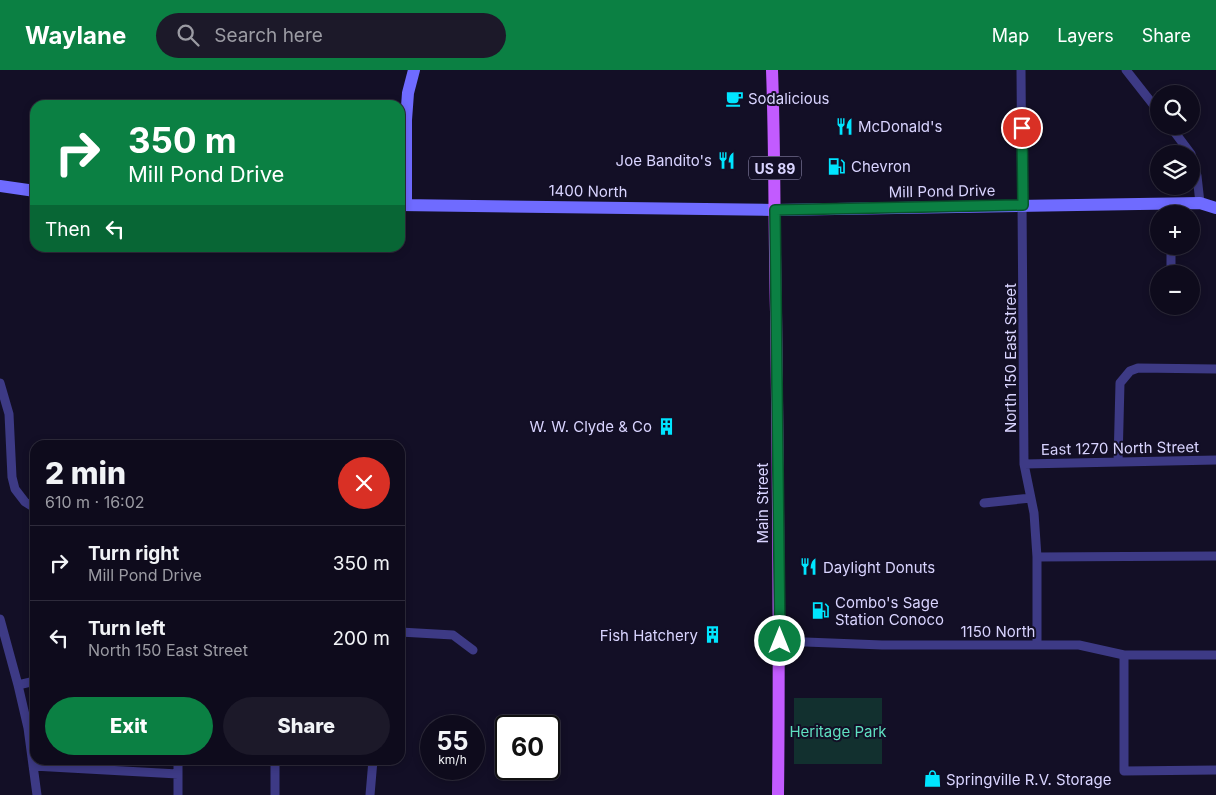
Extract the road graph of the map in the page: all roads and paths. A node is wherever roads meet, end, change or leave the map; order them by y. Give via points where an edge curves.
1 (414, 70) edge
2 (772, 70) edge
3 (1021, 70) edge
4 (1126, 70) edge
5 (1150, 101) edge
6 (405, 148) edge
7 (0, 186) edge
8 (30, 190) edge
9 (1199, 195) edge
10 (1200, 203) junction
11 (405, 205) edge
12 (1023, 205) junction
13 (1191, 205) edge
14 (1150, 208) edge
15 (1216, 208) edge
16 (775, 210) junction
17 (1216, 369) edge
18 (0, 383) edge
19 (1216, 460) edge
20 (1118, 462) junction
21 (1024, 464) junction
22 (1031, 498) junction
23 (984, 502) dead end
24 (30, 504) edge
25 (1216, 556) edge
26 (1037, 557) junction
27 (0, 619) edge
28 (405, 632) edge
29 (780, 641) junction
30 (1037, 645) junction
31 (473, 650) dead end
32 (1124, 655) junction
33 (1216, 655) edge
34 (30, 682) edge
35 (18, 685) junction
36 (30, 747) edge
37 (178, 765) edge
38 (275, 765) edge
39 (373, 765) edge
40 (32, 766) joint
41 (1216, 770) edge
42 (178, 774) junction
43 (37, 795) edge
44 (178, 795) edge
45 (275, 795) edge
46 (370, 795) edge
47 (778, 795) edge

1 - 6 main road via 408,93
2 - 16 main road, US 89
3 - 12 street, North 150 East Street
4 - 5 street
7 - 8 main road
9 - 10 street
10 - 13 main road, Mill Pond Drive
10 - 15 main road, Mill Pond Drive
11 - 16 main road, 1400 North
12 - 14 main road, Mill Pond Drive
12 - 16 main road, Mill Pond Drive
12 - 21 street, North 150 East Street
16 - 29 main road, Main Street / US 89
17 - 20 street via 1138,368 1130,371 1123,378 1119,391
18 - 24 street via 9,414 12,477 20,497
19 - 20 street, East 1270 North Street
20 - 21 street, East 1270 North Street
21 - 22 street, North 150 East Street
22 - 23 street
22 - 26 street, North 150 East Street
25 - 26 street
26 - 30 street, North 150 East Street
27 - 35 street
28 - 31 street via 452,634
29 - 30 street, 1150 North
29 - 47 main road, Main Street / US 89
30 - 32 street, 1150 North via 1079,645
32 - 33 street, 1150 North
32 - 41 street via 1124,771
34 - 35 street
35 - 36 street
37 - 42 street
38 - 45 street
39 - 46 street
40 - 42 street
40 - 43 street
42 - 44 street

